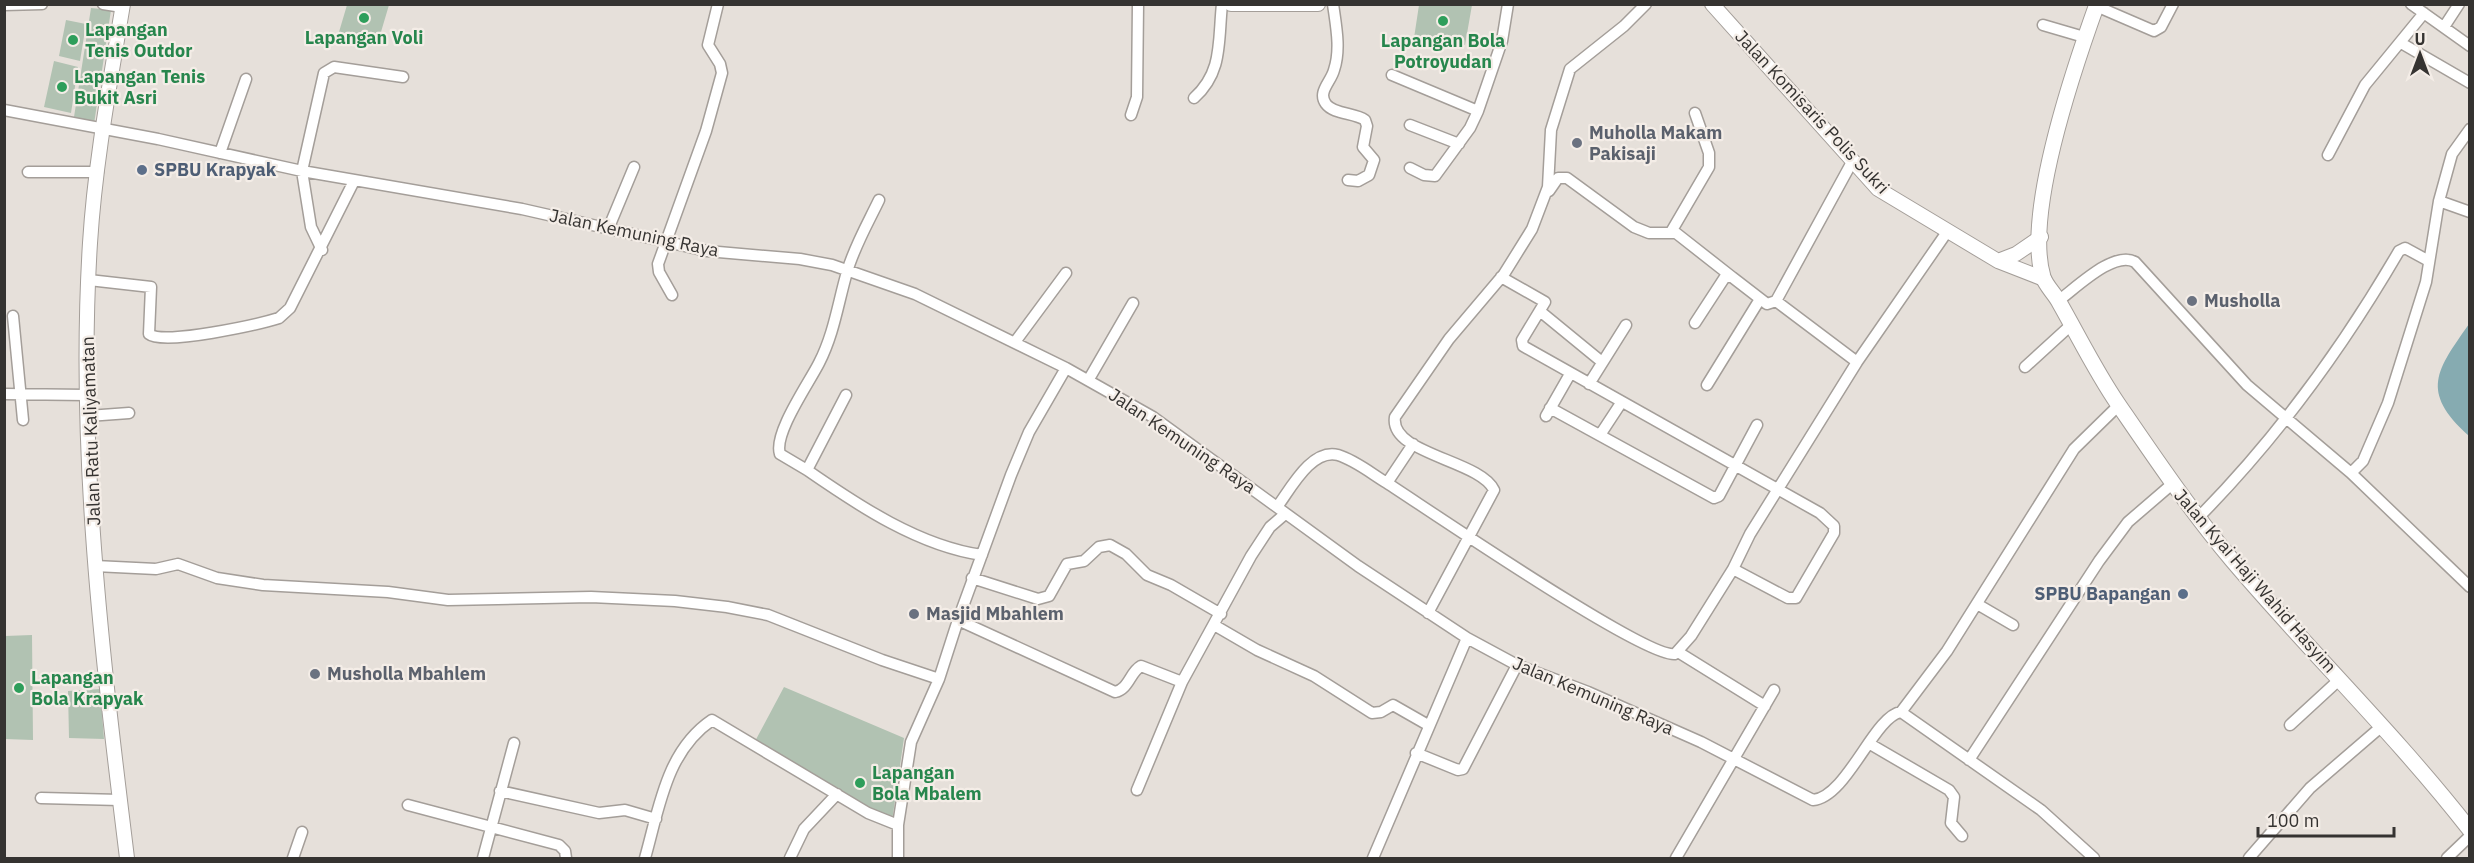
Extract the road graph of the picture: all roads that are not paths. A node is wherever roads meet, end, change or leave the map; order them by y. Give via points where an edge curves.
1 (42, 4) edge
2 (103, 4) edge
3 (718, 4) edge
4 (1138, 4) edge
5 (1221, 4) edge
6 (1231, 4) edge
7 (1318, 4) edge
8 (1333, 4) edge
9 (1508, 4) edge
10 (1646, 4) edge
11 (1712, 4) edge
12 (2173, 4) edge
13 (2411, 4) edge
14 (2459, 4) edge
15 (4, 5) edge
16 (2097, 5) edge
17 (123, 6) edge
18 (2424, 13) junction
19 (2043, 25) dead end
20 (2444, 27) junction
21 (2084, 37) junction
22 (2401, 43) junction
23 (2469, 46) edge
24 (1392, 75) dead end
25 (403, 77) dead end
26 (246, 79) dead end
27 (2469, 83) edge
28 (1194, 98) dead end
29 (4, 110) edge
30 (1478, 111) junction
31 (1695, 112) dead end
32 (1131, 115) dead end
33 (1410, 125) dead end
34 (103, 128) junction
35 (2469, 129) edge
36 (1459, 144) junction
37 (220, 153) junction
38 (2328, 155) dead end
39 (1852, 162) junction
40 (634, 167) dead end
41 (1410, 168) dead end
42 (302, 171) junction
43 (28, 172) dead end
44 (98, 172) junction
45 (1348, 180) dead end
46 (354, 181) junction
47 (1546, 197) junction
48 (879, 200) dead end
49 (2439, 201) junction
50 (2469, 212) edge
51 (609, 228) junction
52 (1671, 232) junction
53 (1947, 232) junction
54 (2041, 237) junction
55 (667, 242) junction
56 (322, 249) junction
57 (1998, 261) junction
58 (2429, 261) junction
59 (847, 270) junction
60 (1066, 273) dead end
61 (1501, 277) junction
62 (1732, 277) junction
63 (2044, 279) junction
64 (89, 280) junction
65 (672, 295) dead end
66 (1760, 299) junction
67 (1776, 301) junction
68 (2058, 301) junction
69 (1132, 303) dead end
70 (1540, 312) junction
71 (13, 316) dead end
72 (1695, 323) dead end
73 (1626, 325) dead end
74 (2071, 325) junction
75 (1015, 342) junction
76 (1602, 362) junction
77 (1857, 362) junction
78 (2025, 367) dead end
79 (1066, 368) junction
80 (1570, 374) junction
81 (1089, 379) junction
82 (1589, 384) junction
83 (1707, 385) dead end
84 (19, 393) junction
85 (4, 394) edge
86 (87, 395) junction
87 (846, 395) dead end
88 (1621, 403) junction
89 (2119, 405) junction
90 (129, 413) dead end
91 (88, 416) junction
92 (2288, 419) junction
93 (23, 420) dead end
94 (1757, 425) dead end
95 (1600, 435) junction
96 (1413, 444) junction
97 (1734, 467) junction
98 (807, 471) junction
99 (2351, 473) junction
100 (1387, 483) junction
101 (2171, 485) junction
102 (1776, 490) junction
103 (1281, 510) junction
104 (2198, 518) junction
105 (1468, 535) junction
106 (982, 555) junction
107 (95, 566) junction
108 (1733, 569) junction
109 (972, 579) junction
110 (2469, 587) edge
111 (1977, 604) junction
112 (1428, 613) junction
113 (1221, 614) junction
114 (958, 620) junction
115 (1214, 625) junction
116 (2013, 625) dead end
117 (1467, 638) junction
118 (1678, 652) junction
119 (1517, 665) junction
120 (939, 679) junction
121 (2340, 679) junction
122 (1182, 682) junction
123 (1774, 690) dead end
124 (1765, 706) junction
125 (1901, 712) junction
126 (1428, 725) junction
127 (2290, 725) dead end
128 (2382, 726) junction
129 (514, 743) dead end
130 (1870, 744) junction
131 (1416, 753) junction
132 (1735, 759) junction
133 (1969, 760) junction
134 (1137, 790) dead end
135 (500, 791) junction
136 (837, 795) junction
137 (40, 798) dead end
138 (120, 800) junction
139 (408, 805) dead end
140 (656, 819) junction
141 (898, 825) junction
142 (493, 828) junction
143 (2469, 830) edge
144 (302, 832) dead end
145 (1962, 836) dead end
146 (2469, 836) edge
147 (127, 858) edge
148 (293, 858) edge
149 (483, 858) edge
150 (566, 858) edge
151 (645, 858) edge
152 (790, 858) edge
153 (898, 858) edge
154 (1373, 858) edge
155 (1676, 858) edge
156 (2094, 858) edge
157 (2250, 858) edge
158 (2447, 858) edge

1 - 15 street
2 - 17 street
3 - 55 street via 708,45 722,73
4 - 32 street via 1137,97
5 - 28 street via 1215,71
6 - 7 main road
8 - 45 street via 1338,56 1323,97 1329,107 1365,120 1363,147 1374,160 1369,175 1358,181
9 - 30 street via 1502,41
10 - 47 street via 1570,69 1551,130
11 - 39 main road, Jalan Komisaris Polis Sukri
12 - 16 street via 2161,27 2154,31
13 - 18 street
14 - 20 street
16 - 21 highway, Jalan Kyai Haji Wahid Hasyim
17 - 34 main road, Jalan Ratu Kaliyamatan
18 - 20 street
18 - 22 street
19 - 21 street
20 - 23 street
21 - 54 highway, Jalan Kyai Haji Wahid Hasyim via 2052,147 2042,204
22 - 27 street
22 - 38 street via 2365,85
24 - 30 street
25 - 42 street via 328,68
26 - 37 street
29 - 34 street, Jalan Kemuning Raya
30 - 36 street
31 - 52 street via 1709,153 1709,166
33 - 36 street
34 - 37 street, Jalan Kemuning Raya
34 - 44 main road, Jalan Ratu Kaliyamatan
35 - 49 street via 2452,154
36 - 41 street via 1435,176
37 - 42 street, Jalan Kemuning Raya
39 - 53 main road, Jalan Komisaris Polis Sukri via 1878,189
39 - 67 street
40 - 51 street
42 - 46 street, Jalan Kemuning Raya
42 - 56 street via 311,227
43 - 44 street
44 - 64 main road, Jalan Ratu Kaliyamatan
46 - 51 street, Jalan Kemuning Raya
46 - 56 street
47 - 52 street via 1558,178 1567,178 1634,227 1649,233
47 - 61 street via 1532,230
48 - 59 street
49 - 50 street
49 - 58 street
51 - 55 street, Jalan Kemuning Raya
52 - 62 street
53 - 57 main road, Jalan Komisaris Polis Sukri
53 - 77 street
54 - 57 main road
54 - 63 highway, Jalan Kyai Haji Wahid Hasyim
55 - 59 street, Jalan Kemuning Raya via 716,252 800,259
55 - 65 street via 658,269
56 - 64 street via 282,316 194,335 159,339 150,336 152,290 148,285
57 - 63 main road, Jalan Komisaris Polis Sukri
58 - 92 street via 2405,248 2399,250
58 - 99 street via 2413,330 2388,403 2363,461
59 - 75 street, Jalan Kemuning Raya via 946,307
59 - 98 street via 837,321 779,444 780,454
60 - 75 street
61 - 70 street via 1542,299 1545,303
61 - 96 street via 1449,339 1395,417 1398,432
62 - 66 street
62 - 72 street via 1722,278
63 - 68 highway, Jalan Kyai Haji Wahid Hasyim
64 - 86 main road, Jalan Ratu Kaliyamatan
66 - 67 street via 1770,304
66 - 83 street
67 - 77 street
68 - 74 highway, Jalan Kyai Haji Wahid Hasyim
68 - 92 street via 2109,262 2130,260 2247,385
69 - 81 street
70 - 76 street
70 - 80 street via 1522,340 1523,346
71 - 84 street
73 - 76 street
74 - 78 street
74 - 89 highway, Jalan Kyai Haji Wahid Hasyim
75 - 79 street, Jalan Kemuning Raya
76 - 82 street
77 - 102 street
79 - 81 street, Jalan Kemuning Raya
79 - 106 street via 1029,432
80 - 82 street
80 - 95 street via 1548,412
81 - 103 street, Jalan Kemuning Raya via 1153,417
82 - 88 street
84 - 85 street
84 - 86 street
84 - 93 street
86 - 91 main road, Jalan Ratu Kaliyamatan
87 - 98 street
88 - 95 street
88 - 97 street
89 - 101 highway, Jalan Kyai Haji Wahid Hasyim
89 - 111 street, Jalan Kemuning Raya via 2074,449
90 - 91 street
91 - 107 main road, Jalan Ratu Kaliyamatan
92 - 99 street
92 - 104 street
94 - 97 street
95 - 97 street via 1714,498
96 - 100 street
96 - 105 street via 1491,482 1494,495
97 - 102 street
98 - 106 street via 897,525 952,551
99 - 110 street
100 - 103 street via 1343,457 1325,455 1310,464
100 - 105 street
101 - 104 highway, Jalan Kyai Haji Wahid Hasyim
101 - 133 street via 2128,522 2099,561
102 - 108 street
102 - 108 street via 1820,513 1834,526 1834,533 1796,598 1788,598
103 - 112 street, Jalan Kemuning Raya
103 - 113 street
104 - 121 highway, Jalan Kyai Haji Wahid Hasyim
105 - 112 street
105 - 118 street via 1563,598 1669,654
106 - 109 street
107 - 120 street via 156,569 178,564 217,578 263,585 388,592 448,600 591,597 736,608 768,615
107 - 138 main road, Jalan Ratu Kaliyamatan
108 - 118 street
109 - 113 street via 1038,599 1049,596 1067,564 1084,561 1099,546 1110,545 1147,574
109 - 114 street
111 - 116 street
111 - 125 street, Jalan Kemuning Raya
112 - 117 street, Jalan Kemuning Raya
113 - 115 street
114 - 120 street
114 - 122 street via 1115,692 1123,689 1141,666
115 - 122 street
115 - 126 street via 1326,683 1372,713 1393,705
117 - 119 street, Jalan Kemuning Raya
117 - 126 street
118 - 124 street
119 - 131 street via 1463,769
119 - 132 street, Jalan Kemuning Raya via 1588,692
120 - 141 street via 909,749
121 - 127 street
121 - 128 highway, Jalan Kyai Haji Wahid Hasyim
122 - 134 street
123 - 124 street
124 - 132 street
125 - 130 street, Jalan Kemuning Raya via 1888,718
125 - 133 street
126 - 131 street
128 - 143 highway, Jalan Kyai Haji Wahid Hasyim
128 - 157 street via 2310,788
129 - 135 street
130 - 132 street, Jalan Kemuning Raya via 1829,792 1814,800
130 - 145 street via 1949,790 1954,797 1951,823
131 - 154 street
132 - 155 street
133 - 156 street via 2041,810
135 - 140 street via 599,813 625,810
135 - 142 street
136 - 140 street via 712,720 678,756
136 - 141 street
136 - 152 street via 804,829
137 - 138 street
138 - 147 main road, Jalan Ratu Kaliyamatan
139 - 142 street
140 - 151 street
141 - 153 street
142 - 149 street
142 - 150 street via 559,845 566,851
144 - 148 street
146 - 158 street

